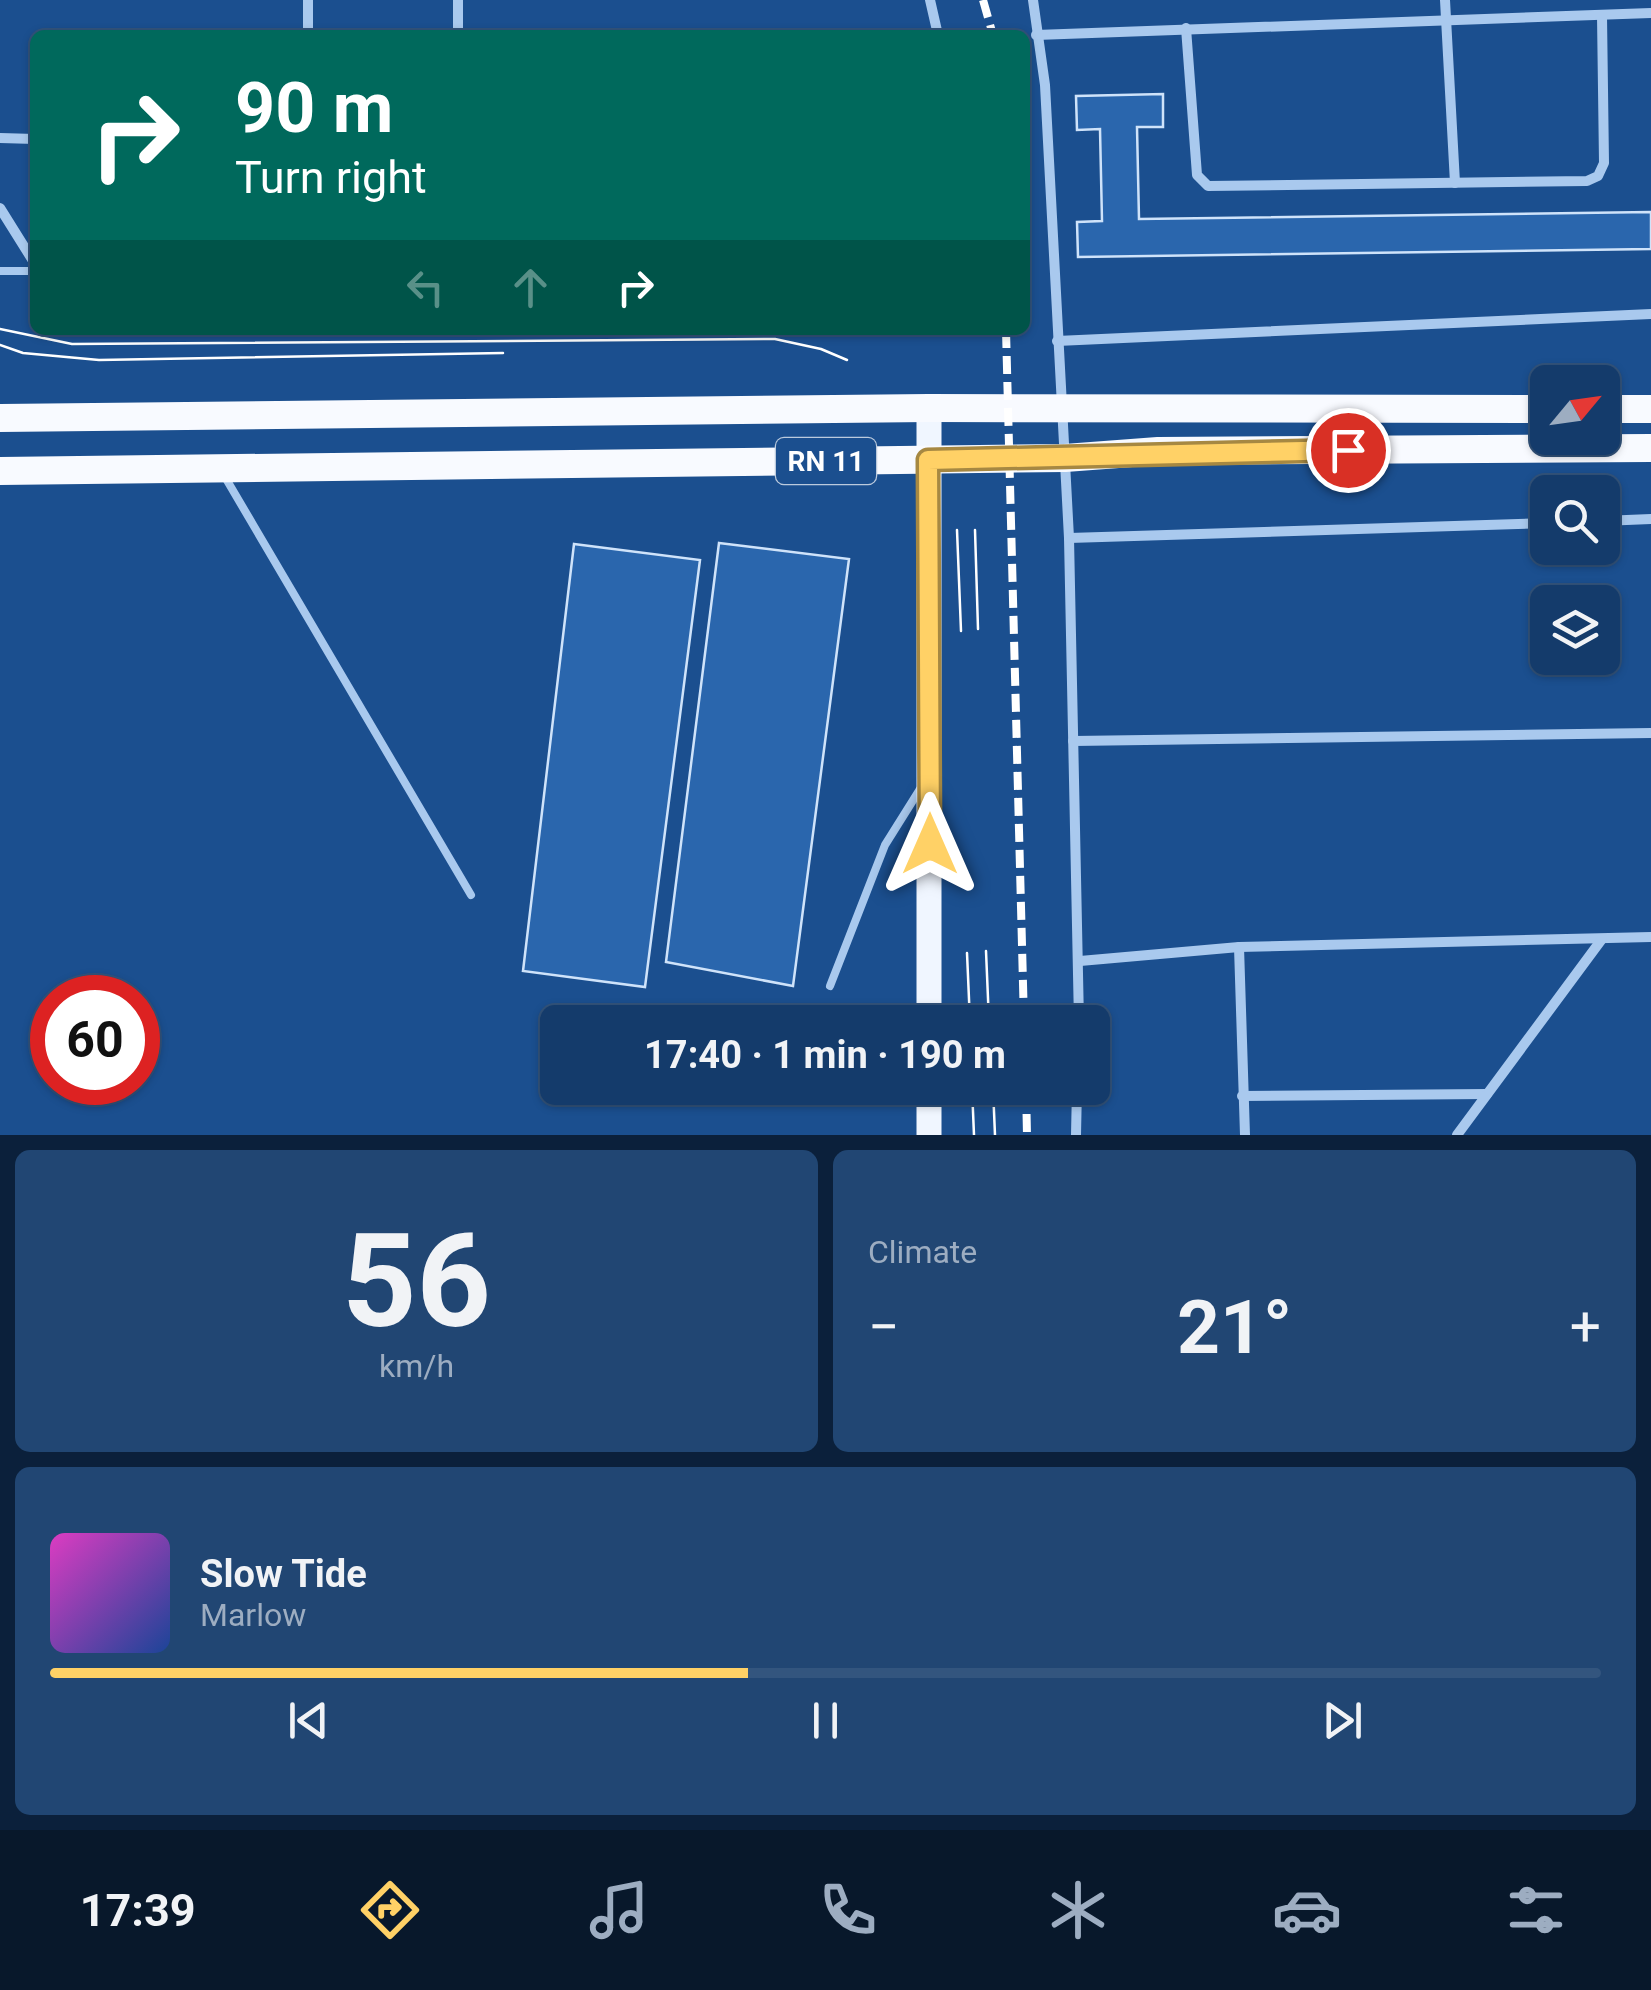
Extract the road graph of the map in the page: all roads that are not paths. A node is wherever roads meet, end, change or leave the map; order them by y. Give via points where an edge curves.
1 (308, 0) edge
2 (458, 0) edge
3 (930, 0) edge
4 (1033, 0) edge
5 (1445, 0) edge
6 (1651, 14) edge
7 (1602, 16) junction
8 (1446, 19) junction
9 (1186, 28) junction
10 (308, 30) edge
11 (458, 30) edge
12 (937, 30) edge
13 (1036, 35) junction
14 (0, 138) edge
15 (30, 139) edge
16 (1455, 183) junction
17 (0, 208) edge
18 (30, 259) edge
19 (30, 268) edge
20 (0, 270) edge
21 (1651, 314) edge
22 (1057, 341) junction
23 (929, 408) junction
24 (1060, 408) junction
25 (1530, 409) edge
26 (1620, 409) edge
27 (1651, 409) edge
28 (9, 415) edge
29 (1651, 448) edge
30 (1066, 458) junction
31 (928, 460) junction
32 (220, 469) junction
33 (0, 471) edge
34 (1651, 519) edge
35 (1620, 520) edge
36 (1530, 523) edge
37 (1070, 538) junction
38 (1651, 733) edge
39 (1073, 741) junction
40 (930, 773) junction
41 (471, 895) dead end
42 (1651, 937) edge
43 (1602, 938) junction
44 (1240, 947) junction
45 (1080, 962) junction
46 (830, 986) dead end
47 (930, 1005) edge
48 (1079, 1005) edge
49 (1487, 1094) junction
50 (1242, 1096) junction
51 (929, 1105) edge
52 (1077, 1105) edge
53 (929, 1135) edge
54 (1076, 1135) edge
55 (1244, 1135) edge
56 (1457, 1135) edge

1 - 10 street
2 - 11 street
3 - 12 street
4 - 13 street
5 - 8 street
6 - 7 street
7 - 8 street
7 - 16 street via 1604,164 1598,176
8 - 9 street
8 - 16 street
9 - 13 street
9 - 16 street via 1200,182
13 - 22 street via 1045,85
14 - 15 street
17 - 18 street
19 - 20 lane
21 - 22 street
22 - 24 street
23 - 24 highway, RN 11
23 - 28 highway, RN 11
23 - 31 main road
24 - 25 highway, RN 11
24 - 30 street
26 - 27 highway
29 - 30 highway, RN 11 via 1158,451
30 - 31 highway, RN 11
30 - 37 street
31 - 32 highway, RN 11
31 - 40 main road
32 - 33 highway, RN 11
32 - 41 lane
34 - 35 street
36 - 37 street
37 - 39 street
38 - 39 street
39 - 45 street
40 - 46 lane via 886,845
40 - 47 main road
42 - 43 street
43 - 44 street
43 - 49 street
44 - 45 street
44 - 50 street
45 - 48 street
49 - 50 street
49 - 56 street
50 - 55 street
51 - 53 main road
52 - 54 street

